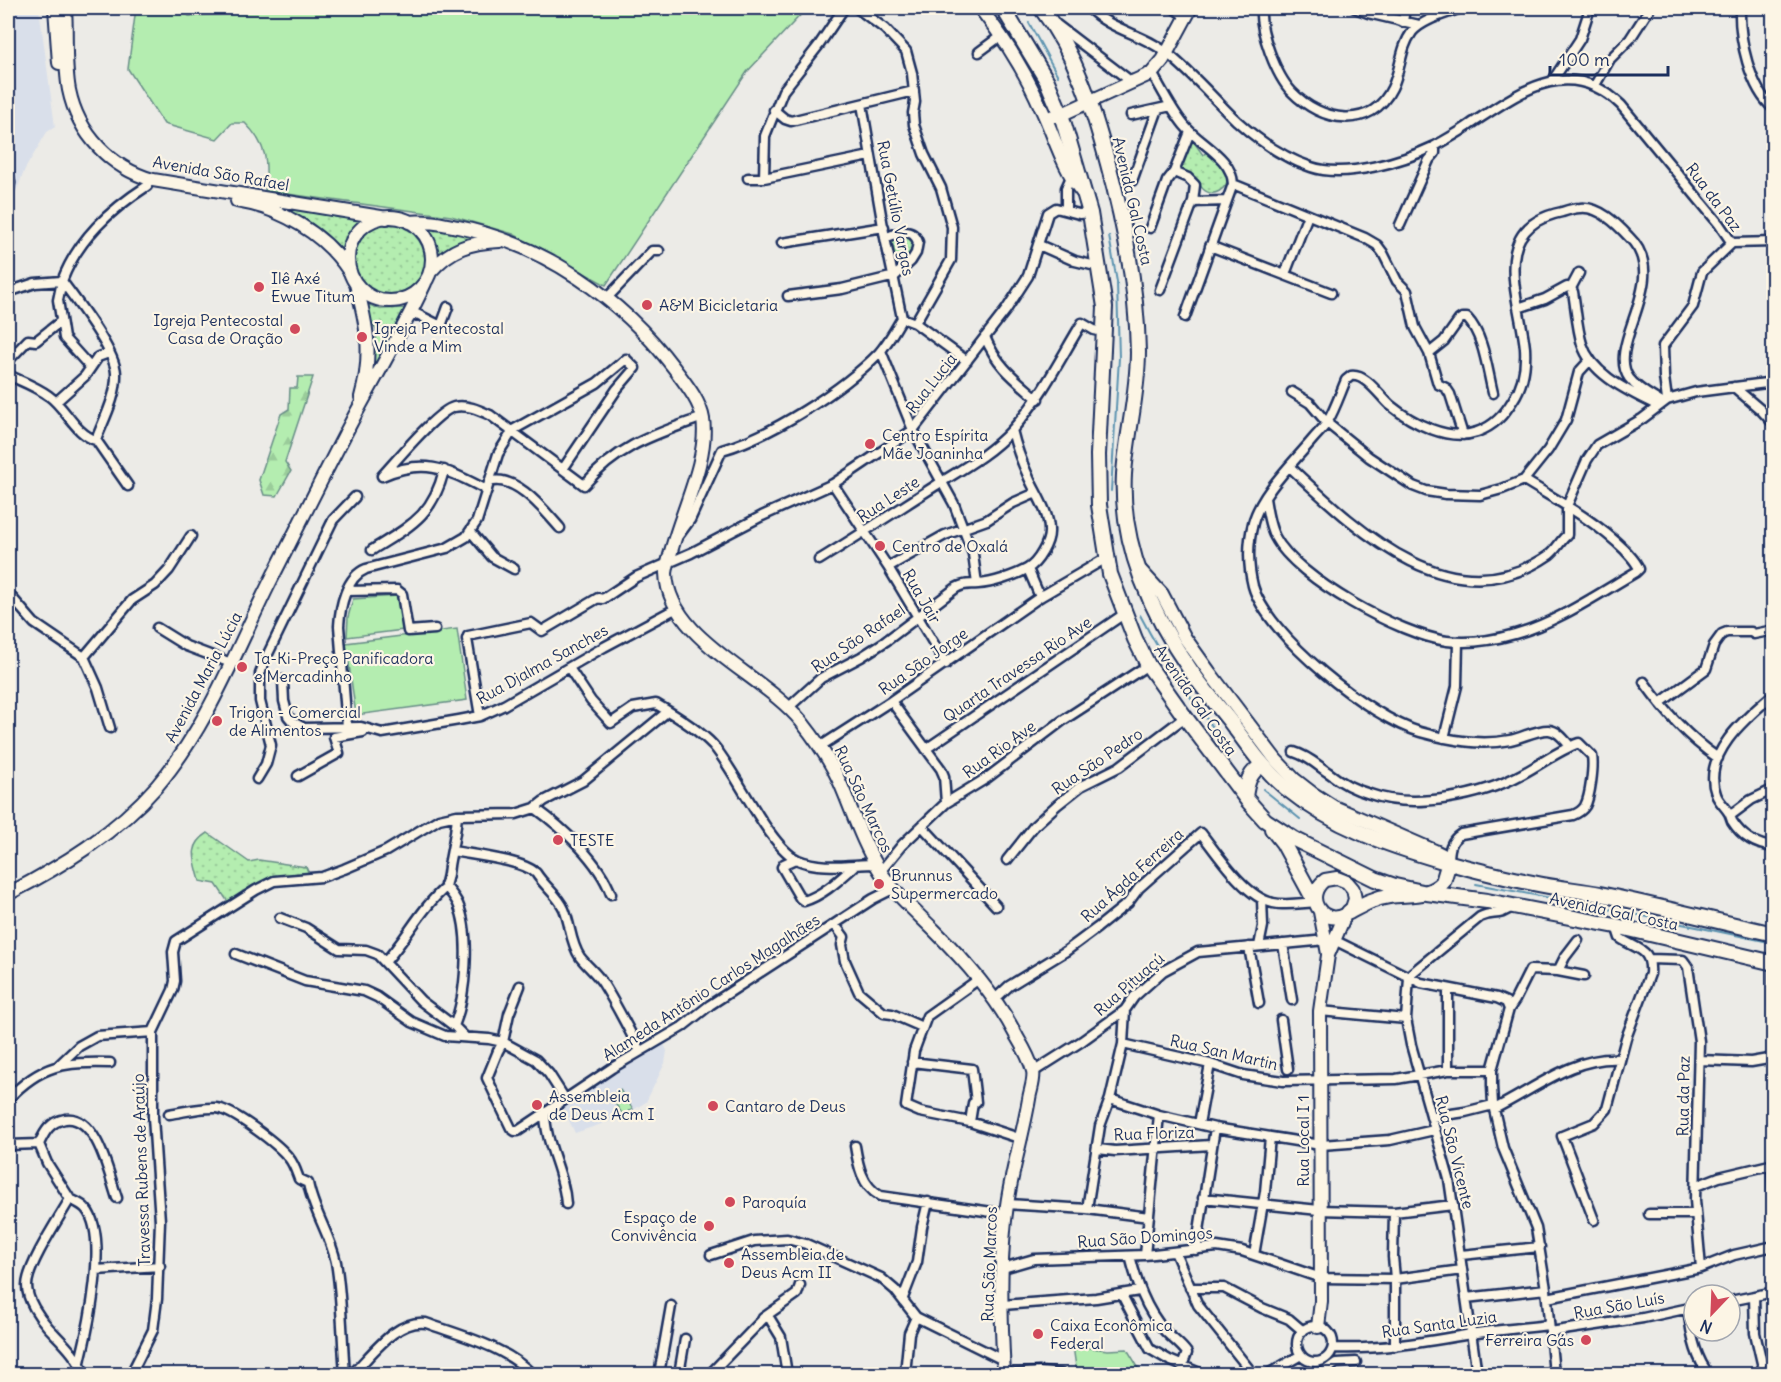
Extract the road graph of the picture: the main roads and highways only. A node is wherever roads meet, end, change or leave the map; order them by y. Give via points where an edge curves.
1 (54, 8) edge
2 (65, 8) edge
3 (980, 8) edge
4 (1003, 8) edge
5 (1041, 8) edge
6 (1189, 12) edge
7 (1090, 102) junction
8 (1042, 108) junction
9 (1061, 114) junction
10 (1087, 198) junction
11 (387, 218) junction
12 (409, 222) junction
13 (504, 241) junction
14 (352, 277) junction
15 (427, 278) junction
16 (356, 415) junction
17 (1139, 569) junction
18 (1263, 765) junction
19 (1282, 767) junction
20 (1245, 797) junction
21 (1265, 820) junction
22 (1449, 862) junction
23 (1427, 893) junction
24 (8, 894) edge
25 (1316, 903) junction
26 (1347, 914) junction
27 (1773, 934) edge
28 (1330, 940) junction
29 (1773, 963) edge
30 (1318, 1327) road end
31 (1004, 1374) edge

1 - 14 main road, Avenida São Rafael via 60,77 70,119 92,153 105,165 147,186 249,203 290,219 321,239
2 - 11 main road, Avenida São Rafael via 67,74 75,109 88,135 117,164 153,180
3 - 8 main road via 1002,35
4 - 9 main road, Avenida Gal Costa via 1047,81
5 - 7 main road, Avenida Gal Costa via 1064,43
6 - 7 main road via 1152,73
7 - 9 main road
7 - 17 main road, Avenida Gal Costa via 1119,202 1134,276 1138,354 1124,477 1126,523
8 - 9 main road via 1055,116
8 - 10 main road via 1071,177
9 - 10 main road, Avenida Gal Costa
10 - 20 main road, Avenida Gal Costa via 1105,307 1098,455 1099,505 1110,574 1148,665
11 - 12 main road
11 - 14 main road via 367,224 352,240
12 - 13 main road, Rua São Marcos via 475,230
12 - 15 main road via 429,245 432,258
13 - 15 main road, Rua São Marcos via 460,247 440,261
13 - 31 main road, Rua São Marcos via 545,258 607,298 658,347 690,390 703,417 704,443 667,563 666,584 675,609 692,630 789,707 821,747 878,868 893,889 980,979 1011,1024 1033,1072 1006,1209
14 - 15 main road via 372,297 394,301 412,295
14 - 16 main road, Avenida Maria Lúcia via 368,341 364,386
15 - 16 main road, Avenida Maria Lúcia
16 - 24 main road, Avenida Maria Lúcia via 183,753 155,788 88,848
17 - 18 main road, Avenida Gal Costa via 1150,602 1174,646
17 - 19 main road via 1162,594 1197,656
18 - 19 main road via 1273,763
18 - 20 main road via 1249,778
18 - 22 main road, Avenida Gal Costa via 1287,789 1348,828 1398,848
19 - 22 main road via 1335,807 1435,851
20 - 21 main road, Avenida Gal Costa
21 - 23 main road, Avenida Gal Costa via 1375,879
21 - 25 main road via 1283,843
22 - 23 main road via 1443,882
22 - 27 main road, Avenida Gal Costa
23 - 26 main road via 1376,899
23 - 29 main road, Avenida Gal Costa via 1616,926
25 - 26 main road via 1332,918
25 - 26 main road via 1317,888 1325,880 1342,879 1355,894
25 - 28 main road, Rua Local I 1
26 - 28 main road
28 - 30 main road, Rua Local I 1 via 1320,1011

